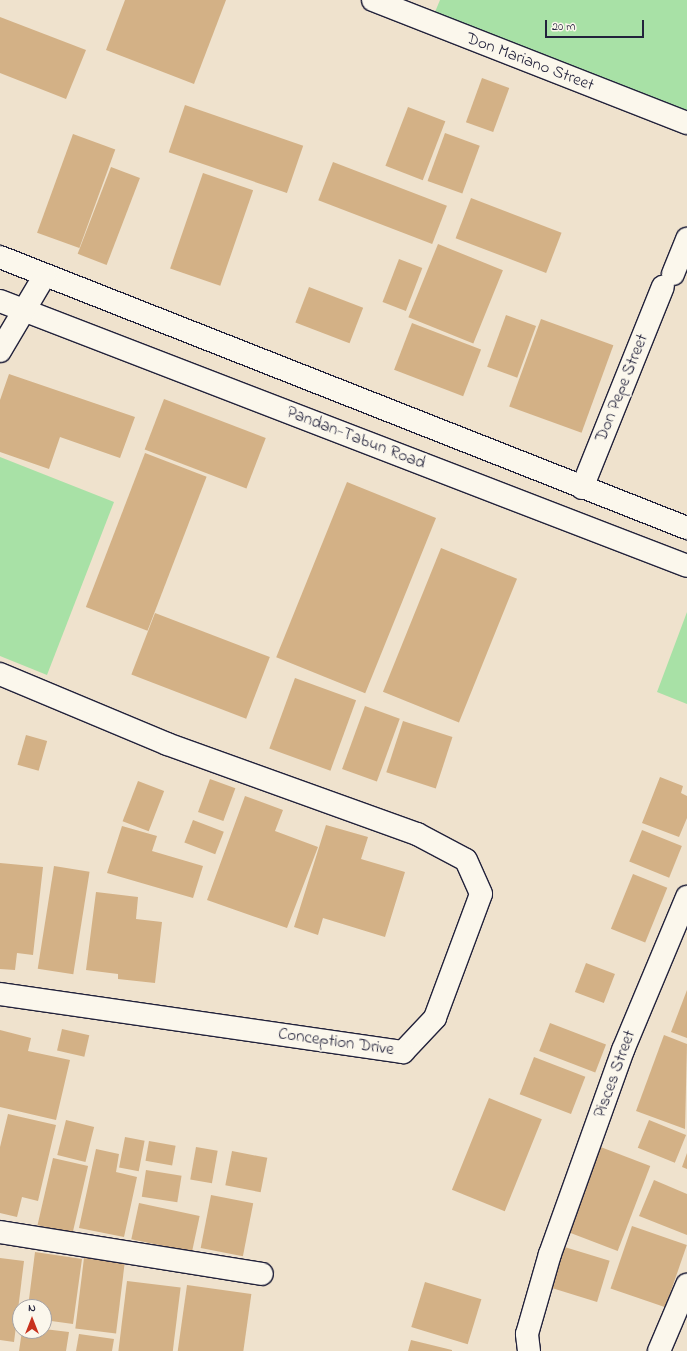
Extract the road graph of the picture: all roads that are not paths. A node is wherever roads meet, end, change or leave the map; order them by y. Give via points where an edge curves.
1 (373, 0) edge
2 (687, 123) edge
3 (687, 239) edge
4 (0, 257) edge
5 (45, 275) junction
6 (0, 301) edge
7 (24, 310) junction
8 (0, 351) edge
9 (582, 488) junction
10 (687, 528) edge
11 (687, 566) edge
12 (0, 674) edge
13 (687, 897) edge
14 (0, 994) edge
15 (0, 1232) edge
16 (262, 1274) dead end
17 (687, 1285) edge
18 (529, 1351) edge
19 (659, 1351) edge

1 - 2 street, Don Mariano Street
3 - 9 street, Don Pepe Street
4 - 5 street
5 - 7 street
5 - 9 street via 256,359 353,394
6 - 7 street, Pandan-Tabun Road
7 - 8 street
7 - 11 street, Pandan-Tabun Road
9 - 10 street
12 - 14 street, Conception Drive via 167,744 417,834 466,860 481,894 435,1018 403,1052
13 - 18 street, Pisces Street via 623,1050 550,1254 527,1334
15 - 16 street
17 - 19 street

